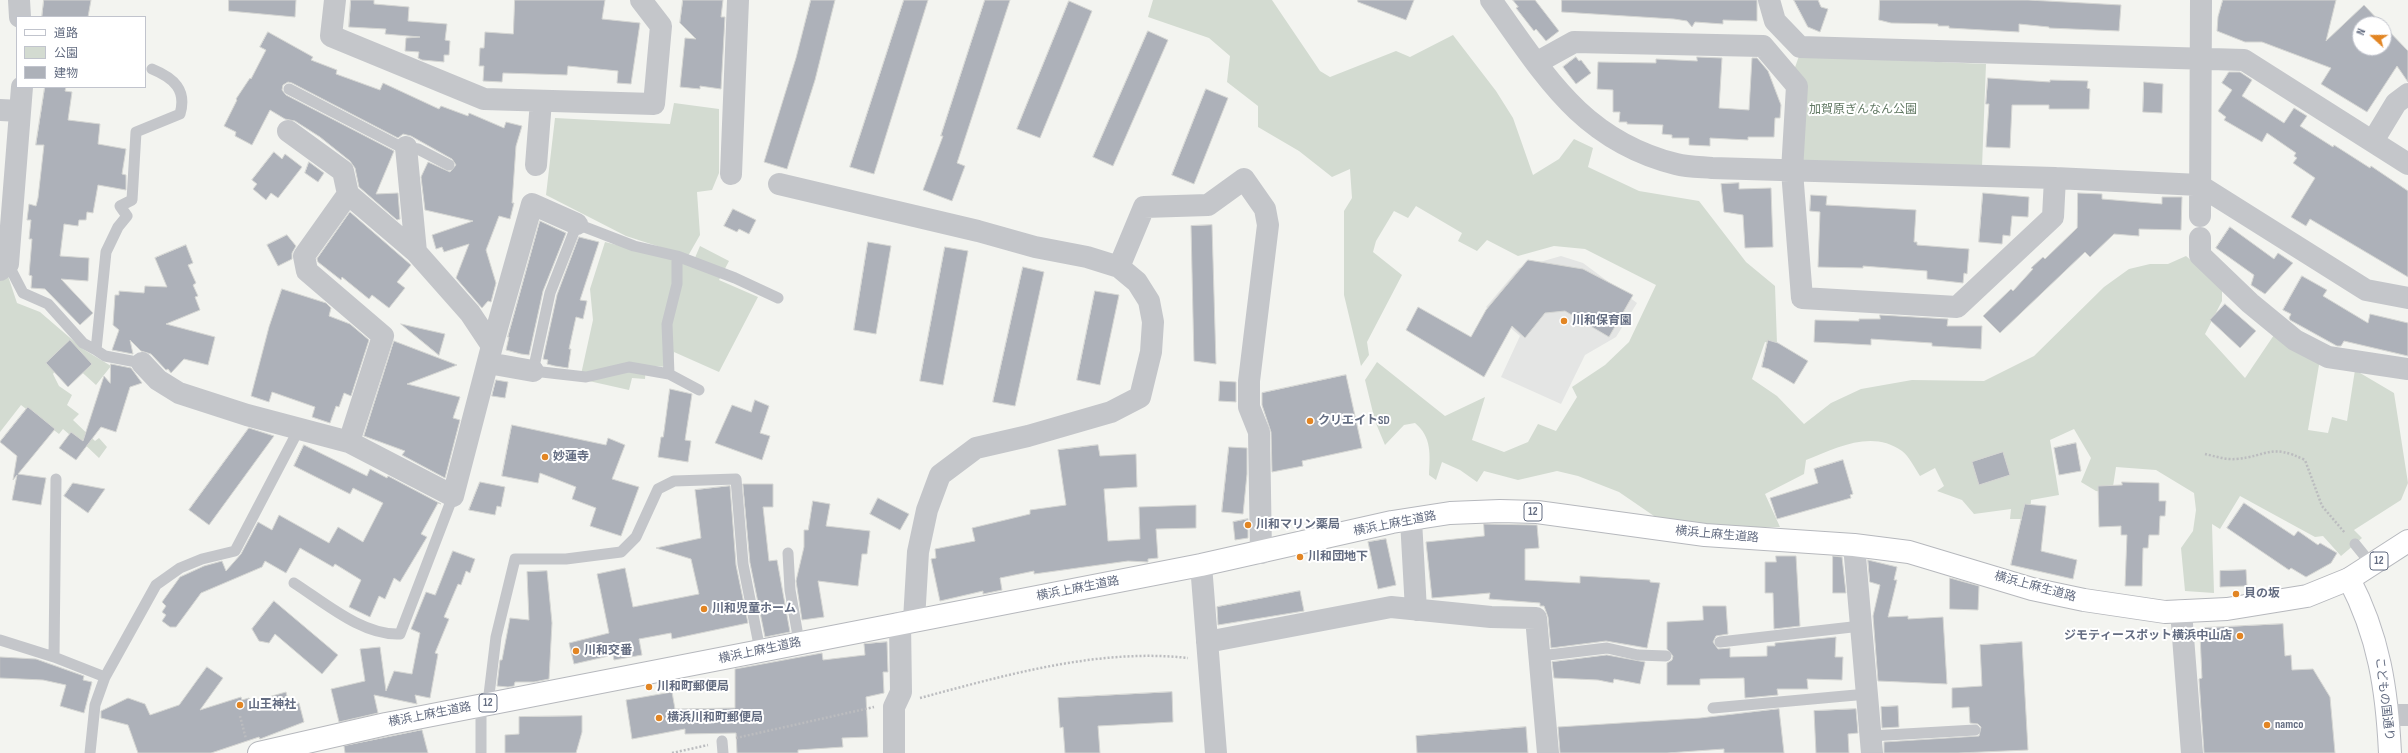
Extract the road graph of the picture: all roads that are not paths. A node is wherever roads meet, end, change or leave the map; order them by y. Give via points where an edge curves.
1 (18, 0) edge
2 (335, 0) edge
3 (641, 0) edge
4 (738, 0) edge
5 (1491, 0) edge
6 (1769, 0) edge
7 (2201, 0) edge
8 (20, 16) edge
9 (2201, 57) junction
10 (1536, 63) junction
11 (152, 69) dead end
12 (21, 88) edge
13 (289, 89) dead end
14 (2408, 94) edge
15 (541, 101) junction
16 (10, 110) edge
17 (288, 131) dead end
18 (2373, 141) junction
19 (406, 147) junction
20 (2408, 164) edge
21 (449, 165) dead end
22 (536, 165) dead end
23 (1792, 171) junction
24 (730, 174) dead end
25 (2055, 178) junction
26 (779, 184) dead end
27 (2199, 184) junction
28 (348, 194) junction
29 (577, 224) junction
30 (416, 252) junction
31 (677, 256) junction
32 (4, 267) edge
33 (1119, 267) junction
34 (778, 298) dead end
35 (2408, 298) edge
36 (96, 350) junction
37 (490, 354) junction
38 (142, 364) joint
39 (2408, 369) edge
40 (533, 371) junction
41 (669, 374) junction
42 (699, 390) dead end
43 (300, 427) junction
44 (349, 442) junction
45 (56, 479) dead end
46 (453, 496) junction
47 (1410, 520) junction
48 (2408, 541) edge
49 (2355, 544) road end
50 (1854, 545) junction
51 (1261, 552) junction
52 (788, 553) dead end
53 (2372, 565) junction
54 (1201, 566) junction
55 (2349, 579) junction
56 (294, 583) dead end
57 (1416, 610) junction
58 (2181, 611) junction
59 (907, 621) junction
60 (1861, 626) junction
61 (0, 640) edge
62 (799, 642) junction
63 (1720, 642) dead end
64 (760, 650) junction
65 (1208, 651) junction
66 (1540, 656) junction
67 (1666, 656) dead end
68 (54, 657) junction
69 (105, 677) junction
70 (1867, 694) junction
71 (484, 704) junction
72 (1713, 708) dead end
73 (2398, 715) edge
74 (1975, 730) dead end
75 (722, 742) road end
76 (1871, 744) edge
77 (253, 748) edge
78 (90, 753) edge
79 (481, 753) edge
80 (723, 753) edge
81 (894, 753) edge
82 (1216, 753) edge
83 (1548, 753) edge
84 (2192, 753) edge
85 (2390, 753) edge

1 - 8 street
2 - 15 street via 331,36 484,99
3 - 15 street via 661,26 654,104
4 - 24 street
5 - 10 street
6 - 9 street via 1775,21 1800,47
7 - 9 street
9 - 18 street via 2244,60
9 - 27 street
10 - 23 street via 1578,113 1624,146 1678,165
10 - 23 street via 1574,42 1763,46 1797,86
11 - 36 lane via 168,75 178,86 184,102 180,114 136,132 132,200 120,206 127,216 118,227 106,252
12 - 16 street
13 - 19 lane via 399,146
14 - 18 street via 2396,102
15 - 22 street
16 - 32 street
17 - 28 street via 343,171
18 - 20 street
19 - 21 lane via 418,148
19 - 30 street
23 - 25 street
23 - 25 street via 1802,298 1957,307 2053,217
25 - 27 street
26 - 33 street via 1035,247 1087,257
27 - 35 street via 2366,290
27 - 39 street via 2200,254 2250,303 2295,340 2328,357
28 - 30 street
28 - 44 street via 304,256 307,271 383,336
29 - 31 lane via 634,246
29 - 37 street via 532,204
29 - 40 lane via 550,293
30 - 37 street via 470,314
31 - 34 lane
31 - 41 lane via 677,284 667,324
32 - 36 lane via 23,294 48,304 83,343
33 - 51 street via 1144,207 1208,205 1244,179 1266,210 1268,225 1249,382 1249,407 1259,432
33 - 59 street via 1137,282 1149,301 1153,322 1151,352 1140,397 1112,412 976,448 940,474 926,510
36 - 38 lane via 105,356
37 - 40 street
37 - 46 street
38 - 43 street via 158,380 179,393 247,415
40 - 41 lane via 586,377 629,367
41 - 42 lane
43 - 44 street
43 - 69 lane via 235,551 202,558 180,568 156,585
44 - 46 street
45 - 68 lane
46 - 56 lane via 400,634 386,635 367,629
47 - 50 main road, 横浜上麻生道路 / 12 via 1450,513 1500,510 1537,512 1705,535
47 - 51 main road, 横浜上麻生道路 / 12
47 - 57 street
48 - 53 main road, 横浜上麻生道路 / 12
49 - 53 lane
50 - 58 main road, 横浜上麻生道路 / 12 via 1909,552 2032,589 2084,600 2166,612
50 - 60 street
51 - 54 main road, 横浜上麻生道路 / 12
52 - 62 lane via 790,590
53 - 55 main road, 横浜上麻生道路 / 12
54 - 59 main road, 横浜上麻生道路 / 12
54 - 65 street
55 - 58 main road, 横浜上麻生道路 / 12 via 2307,596 2227,609
55 - 73 main road, こどもの国通り via 2371,628
57 - 65 street via 1391,607
57 - 66 street via 1491,618 1536,618
58 - 84 street
59 - 62 main road, 横浜上麻生道路 / 12
59 - 81 street via 901,692 894,707
60 - 63 lane
60 - 70 street
61 - 68 lane
62 - 64 main road, 横浜上麻生道路 / 12
64 - 71 main road, 横浜上麻生道路 / 12
64 - 71 lane via 743,564 736,479 674,481 658,489 636,537 621,552 566,559 515,559 496,637
65 - 82 street
66 - 67 lane via 1607,648 1638,655
66 - 83 street
68 - 69 lane
69 - 78 lane via 95,705
70 - 72 lane
70 - 76 street
71 - 77 main road, 横浜上麻生道路 / 12
71 - 79 lane
73 - 85 main road, こどもの国通り
74 - 76 lane
75 - 80 lane

